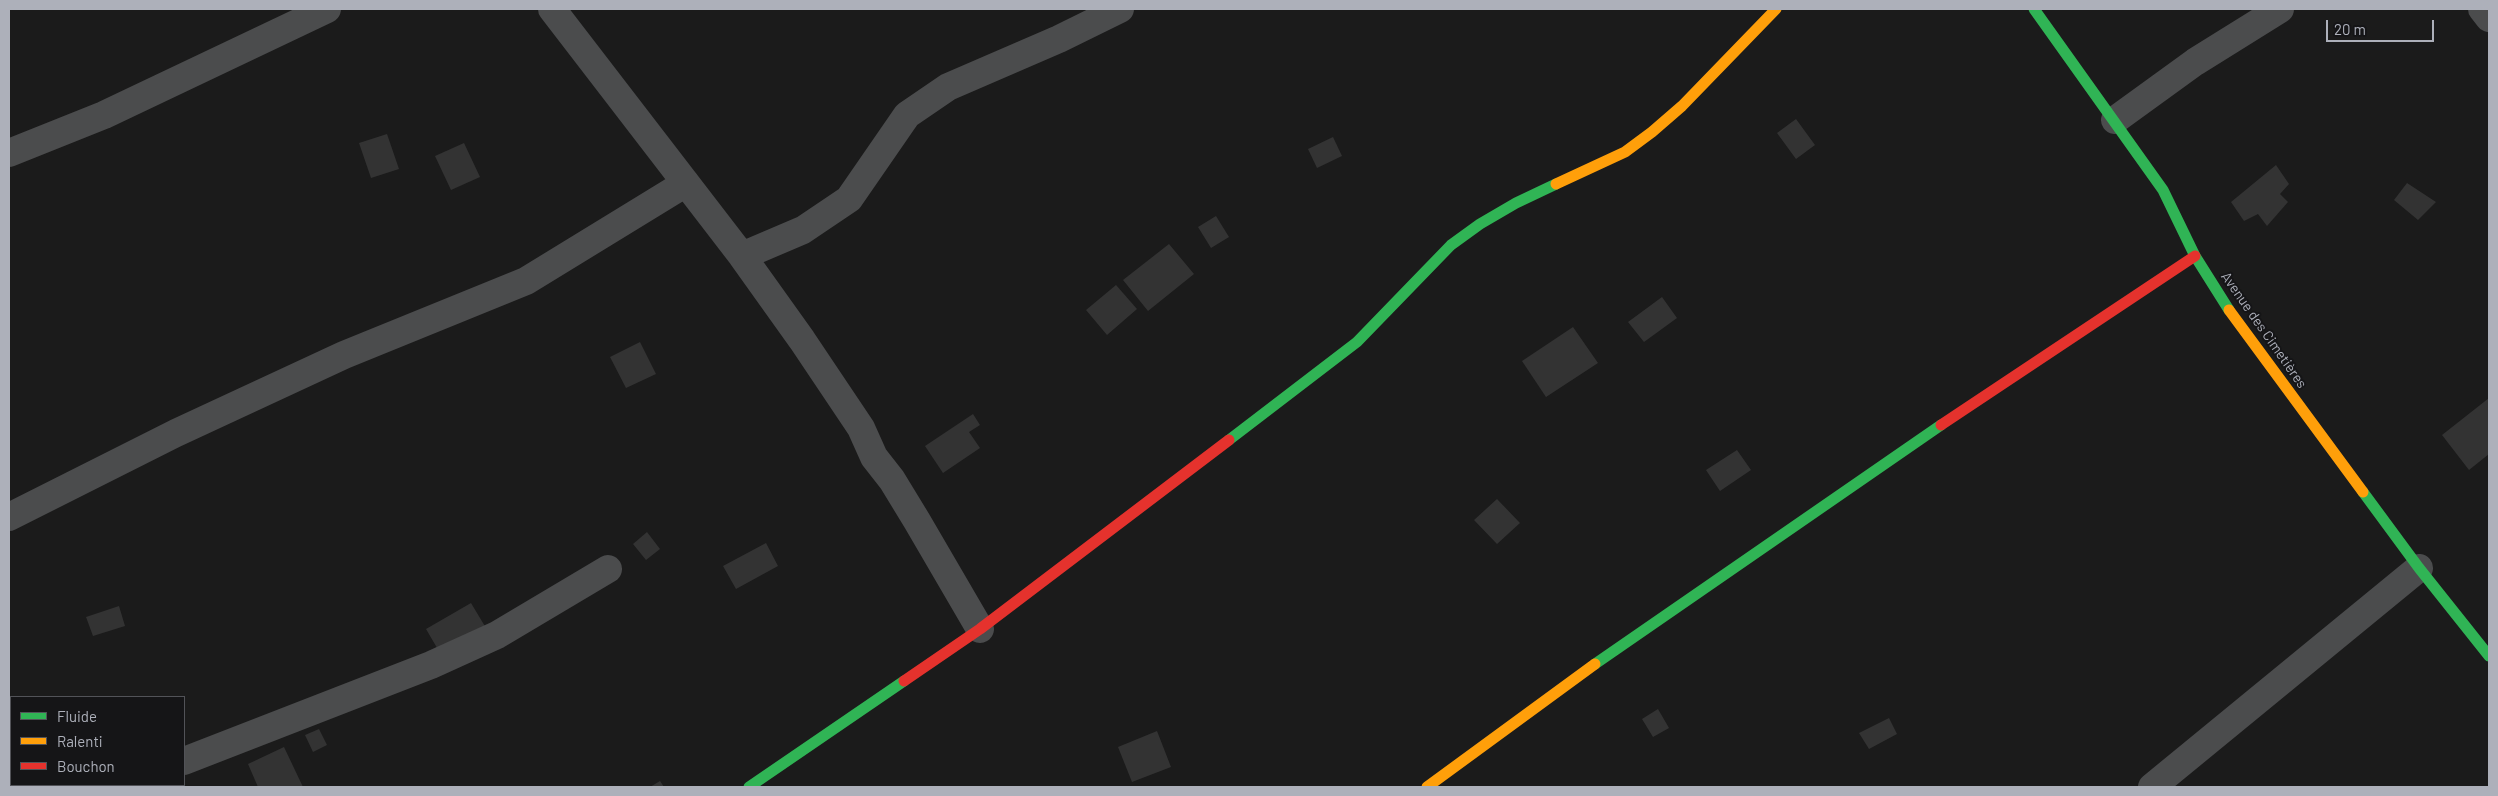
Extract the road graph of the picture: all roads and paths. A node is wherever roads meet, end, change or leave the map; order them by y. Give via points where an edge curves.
1 (327, 9) edge
2 (552, 9) edge
3 (1120, 9) edge
4 (1776, 9) edge
5 (2034, 9) edge
6 (2280, 9) edge
7 (2482, 9) edge
8 (2489, 18) edge
9 (2114, 120) junction
10 (9, 153) edge
11 (686, 183) junction
12 (742, 256) junction
13 (2196, 256) junction
14 (9, 517) edge
15 (2419, 568) junction
16 (608, 569) dead end
17 (980, 630) junction
18 (2489, 656) edge
19 (185, 761) edge
20 (749, 787) edge
21 (1427, 787) edge
22 (2152, 787) edge

1 - 10 street via 104,114
2 - 11 street
3 - 12 street via 948,87 907,116 849,199 803,230
4 - 17 street via 1682,106 1652,132 1625,152 1516,203 1480,224 1451,246 1358,342
5 - 9 street, Avenue des Cimetières
6 - 9 street via 2195,62
7 - 8 street
9 - 13 street, Avenue des Cimetières via 2163,190
11 - 12 street
11 - 14 street via 526,281 344,355 176,433
12 - 17 street via 861,428 874,457 907,505
13 - 15 street, Avenue des Cimetières via 2232,315
13 - 21 street via 1868,475 1613,651
15 - 18 street, Avenue des Cimetières
15 - 22 street
16 - 19 street via 497,635 431,665
17 - 20 street

